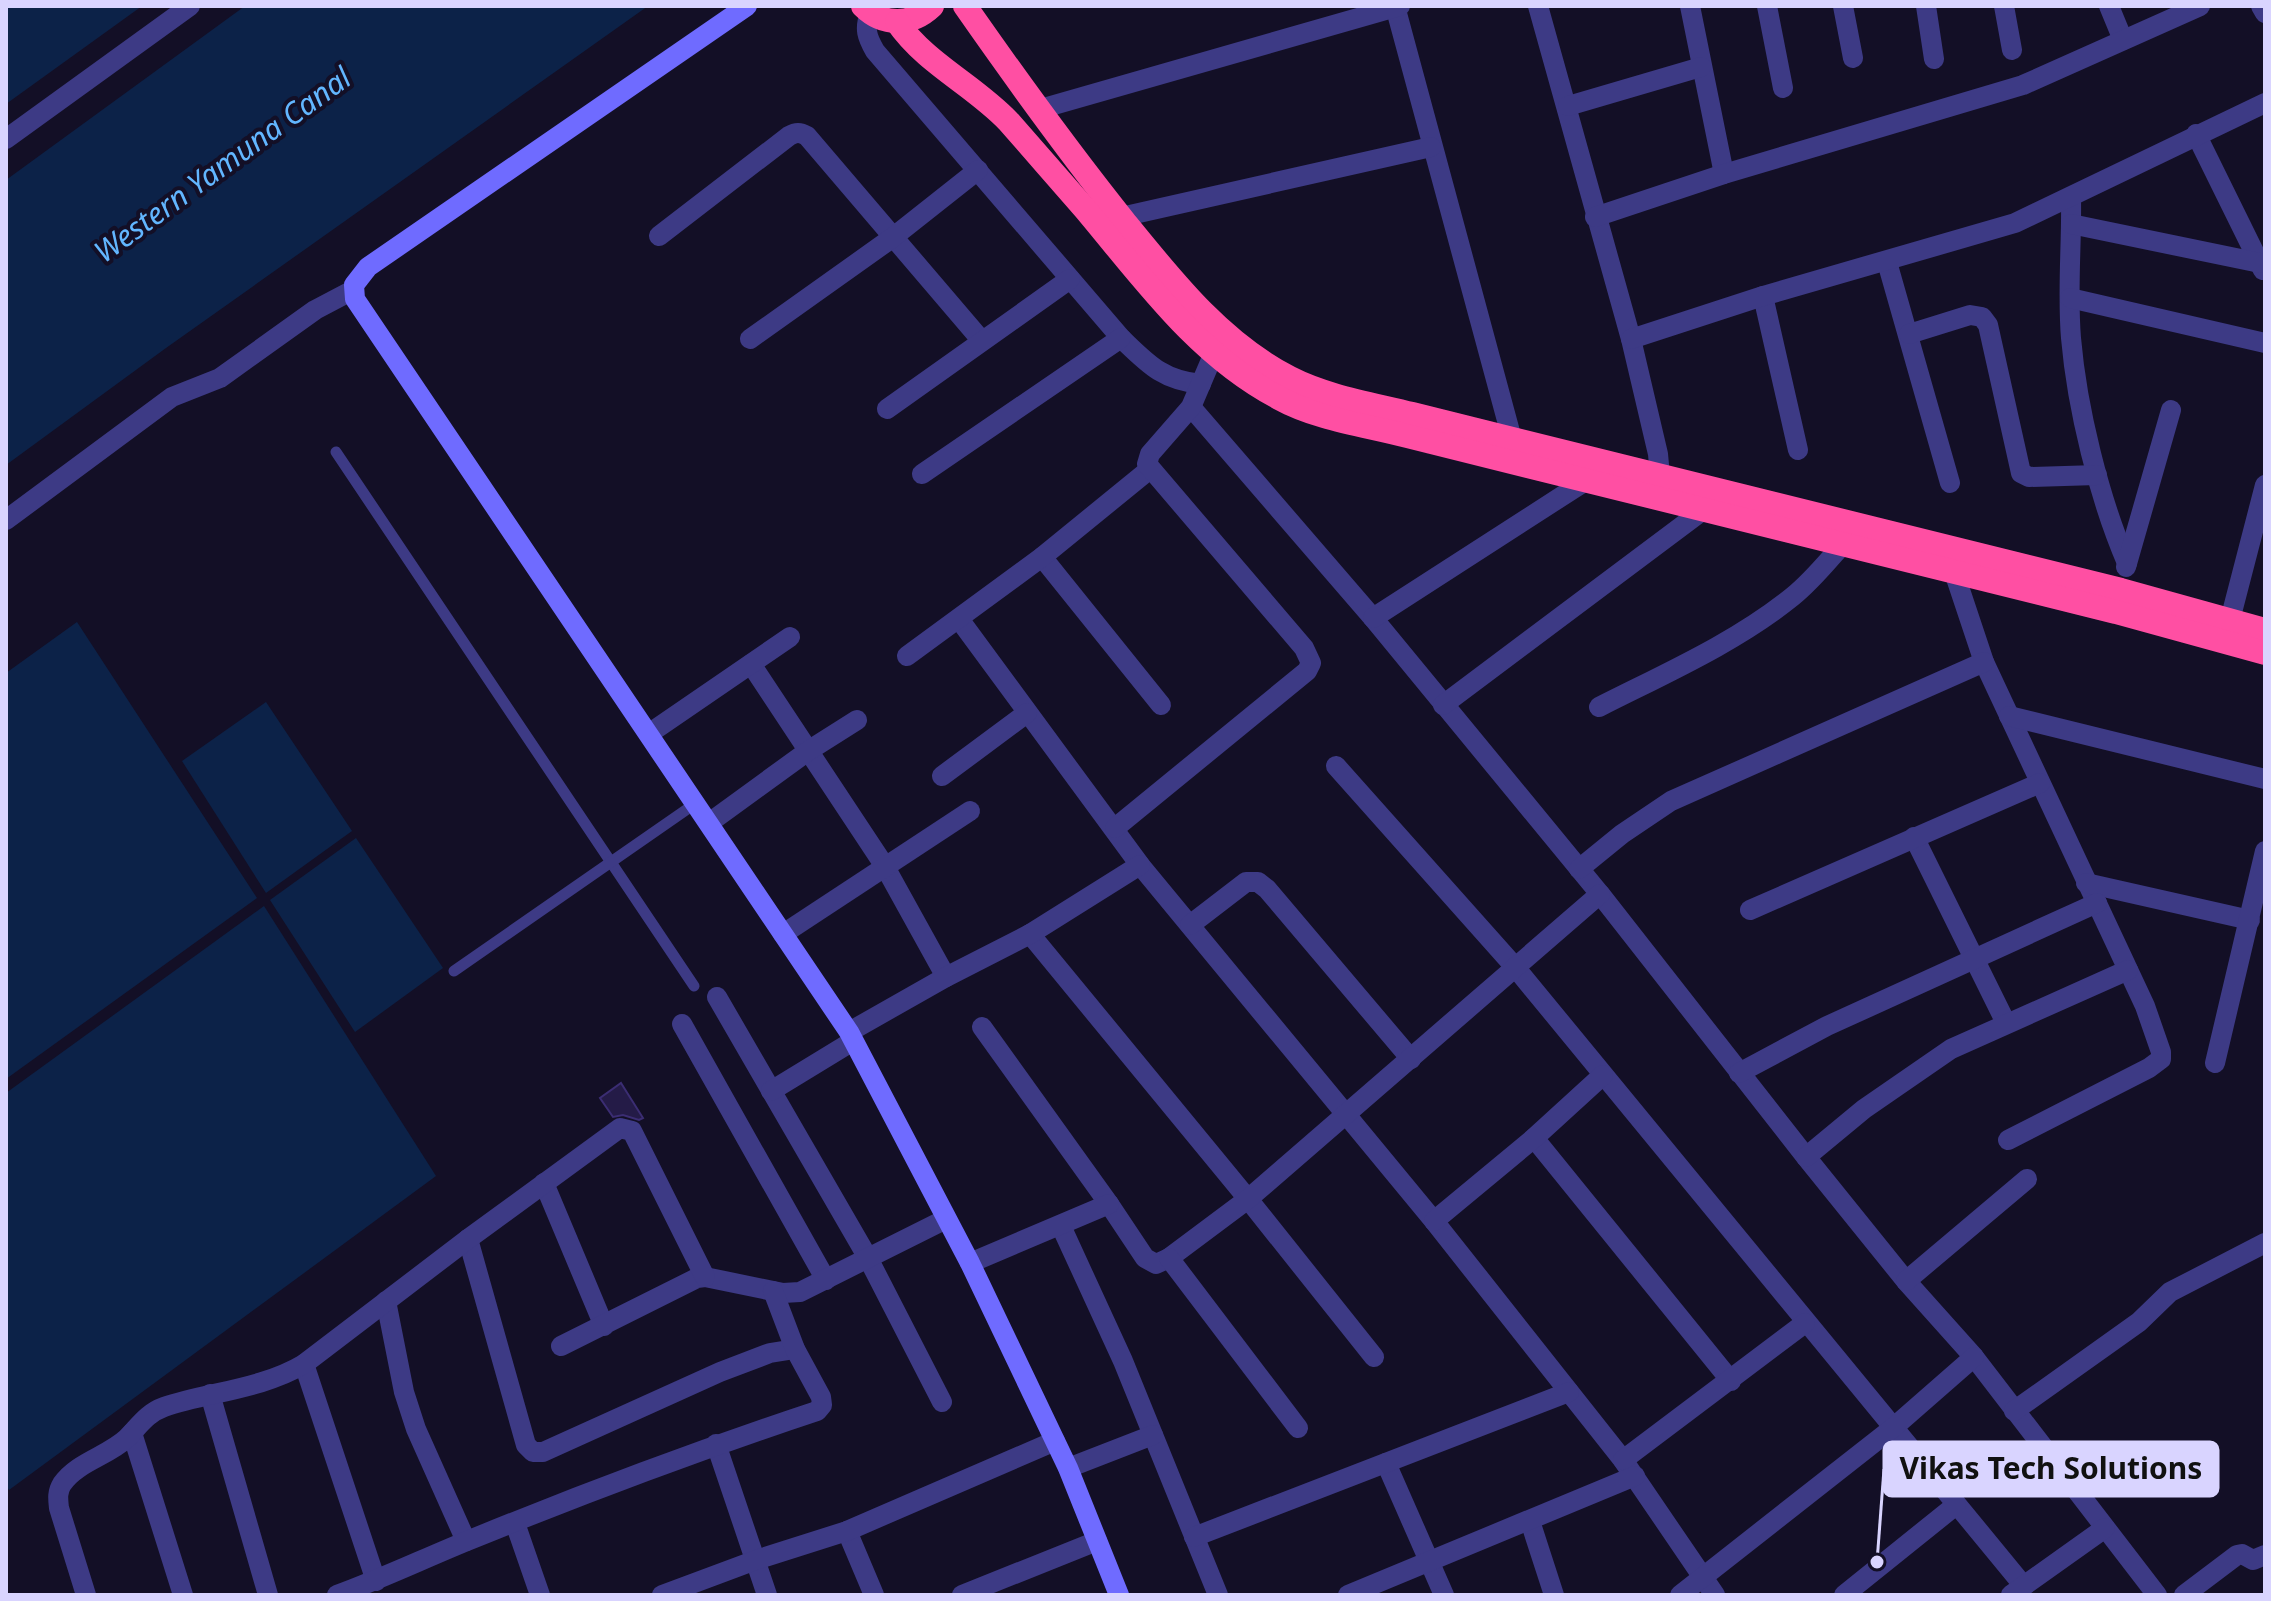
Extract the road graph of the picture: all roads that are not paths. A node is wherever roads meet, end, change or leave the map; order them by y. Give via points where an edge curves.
1 (190, 6) edge
2 (747, 6) edge
3 (932, 6) edge
4 (965, 6) edge
5 (1538, 6) edge
6 (1690, 6) edge
7 (1767, 6) edge
8 (1843, 6) edge
9 (1926, 6) edge
10 (2004, 6) edge
11 (2109, 6) edge
12 (2200, 6) edge
13 (2261, 6) edge
14 (1397, 7) edge
15 (866, 10) edge
16 (2265, 13) edge
17 (897, 22) junction
18 (2123, 40) junction
19 (2012, 50) dead end
20 (1853, 58) dead end
21 (1934, 59) dead end
22 (1701, 67) junction
23 (1783, 88) dead end
24 (2265, 103) edge
25 (1568, 106) junction
26 (1040, 109) junction
27 (2196, 134) junction
28 (6, 139) edge
29 (1431, 147) junction
30 (978, 170) junction
31 (1724, 174) junction
32 (2071, 197) junction
33 (1121, 217) junction
34 (1595, 217) junction
35 (2071, 224) junction
36 (659, 236) dead end
37 (892, 238) junction
38 (1887, 262) junction
39 (2262, 268) edge
40 (1070, 279) junction
41 (353, 290) junction
42 (1763, 296) junction
43 (2070, 298) junction
44 (1909, 334) junction
45 (1121, 338) junction
46 (750, 339) dead end
47 (1631, 339) junction
48 (982, 341) junction
49 (2265, 343) edge
50 (1214, 353) junction
51 (1201, 384) junction
52 (1191, 407) junction
53 (887, 409) dead end
54 (2171, 410) dead end
55 (1512, 439) junction
56 (1798, 450) dead end
57 (336, 452) dead end
58 (1150, 469) junction
59 (922, 474) dead end
60 (2097, 475) junction
61 (1587, 480) junction
62 (1950, 483) dead end
63 (2265, 485) edge
64 (1657, 487) junction
65 (1702, 511) junction
66 (6, 520) edge
67 (1843, 544) junction
68 (1042, 557) junction
69 (2127, 563) junction
70 (1954, 572) junction
71 (2121, 590) junction
72 (1373, 618) junction
73 (959, 619) junction
74 (2230, 620) junction
75 (2265, 630) edge
76 (790, 637) dead end
77 (2265, 653) edge
78 (907, 656) dead end
79 (1984, 662) junction
80 (751, 664) junction
81 (1161, 705) dead end
82 (1443, 705) junction
83 (1599, 707) dead end
84 (1027, 713) junction
85 (2009, 716) junction
86 (857, 720) dead end
87 (650, 733) junction
88 (808, 751) junction
89 (1336, 766) dead end
90 (942, 776) dead end
91 (2265, 779) edge
92 (2040, 783) junction
93 (696, 803) junction
94 (970, 811) dead end
95 (709, 823) junction
96 (1115, 828) junction
97 (1914, 837) junction
98 (2265, 851) edge
99 (611, 862) junction
100 (884, 865) junction
101 (1140, 865) junction
102 (1579, 869) junction
103 (2086, 883) junction
104 (1600, 894) junction
105 (2097, 903) junction
106 (1750, 910) dead end
107 (2250, 920) junction
108 (1190, 925) junction
109 (783, 934) junction
110 (1030, 934) junction
111 (1975, 959) junction
112 (1515, 967) junction
113 (2128, 970) junction
114 (454, 971) dead end
115 (946, 977) junction
116 (694, 986) dead end
117 (717, 997) dead end
118 (2006, 1023) junction
119 (682, 1024) dead end
120 (982, 1027) dead end
121 (851, 1037) junction
122 (1411, 1059) junction
123 (2215, 1063) dead end
124 (1739, 1073) junction
125 (1603, 1075) junction
126 (771, 1091) junction
127 (1347, 1115) junction
128 (1534, 1138) junction
129 (2008, 1140) dead end
130 (1806, 1157) junction
131 (2027, 1179) dead end
132 (544, 1183) junction
133 (1248, 1199) junction
134 (1109, 1204) junction
135 (946, 1219) junction
136 (1434, 1221) junction
137 (1061, 1226) junction
138 (468, 1239) junction
139 (2265, 1243) edge
140 (868, 1258) junction
141 (1169, 1258) junction
142 (970, 1263) junction
143 (705, 1277) junction
144 (826, 1280) junction
145 (1906, 1281) junction
146 (773, 1291) junction
147 (386, 1301) junction
148 (1805, 1323) junction
149 (604, 1326) junction
150 (561, 1346) dead end
151 (795, 1349) junction
152 (1374, 1357) dead end
153 (1974, 1357) junction
154 (304, 1364) junction
155 (1731, 1381) junction
156 (1569, 1392) junction
157 (210, 1394) junction
158 (942, 1402) dead end
159 (2014, 1411) junction
160 (1894, 1427) junction
161 (1298, 1428) dead end
162 (132, 1433) junction
163 (1153, 1435) junction
164 (1055, 1441) junction
165 (716, 1444) junction
166 (1386, 1463) junction
167 (1068, 1468) junction
168 (1629, 1468) junction
169 (1956, 1505) junction
170 (1530, 1521) junction
171 (515, 1523) junction
172 (2105, 1528) junction
173 (847, 1531) junction
174 (1194, 1537) junction
175 (466, 1541) junction
176 (1097, 1541) junction
177 (2265, 1555) edge
178 (756, 1560) junction
179 (1431, 1562) junction
180 (1702, 1578) junction
181 (376, 1581) junction
182 (2017, 1590) edge
183 (86, 1595) edge
184 (183, 1595) edge
185 (268, 1595) edge
186 (337, 1595) edge
187 (540, 1595) edge
188 (662, 1595) edge
189 (767, 1595) edge
190 (874, 1595) edge
191 (962, 1595) edge
192 (1119, 1595) edge
193 (1218, 1595) edge
194 (1348, 1595) edge
195 (1444, 1595) edge
196 (1554, 1595) edge
197 (1680, 1595) edge
198 (1715, 1595) edge
199 (1844, 1595) edge
200 (2157, 1595) edge
201 (2184, 1595) edge

1 - 28 street
2 - 41 street via 368,267
3 - 17 highway via 911,20
4 - 26 highway
5 - 25 street
6 - 22 street
7 - 23 street
8 - 20 street
9 - 21 street
10 - 19 street
11 - 18 street
12 - 18 street
13 - 16 street
14 - 26 street
14 - 29 street
15 - 17 highway
15 - 30 street via 865,26 875,51
17 - 50 highway via 924,54 1005,119 1158,299
18 - 31 street via 2023,85
22 - 25 street
22 - 31 street
24 - 27 street
25 - 34 street
26 - 33 highway
27 - 32 street
27 - 39 street
29 - 33 street
29 - 55 street
30 - 37 street
30 - 40 street
31 - 34 street
32 - 35 street
32 - 38 street via 2015,223
33 - 55 highway via 1207,317 1291,379
34 - 47 street
35 - 39 street
35 - 43 street
36 - 37 street via 796,132 807,136
37 - 46 street
37 - 48 street
38 - 42 street
38 - 44 street
40 - 45 street
40 - 48 street
41 - 66 street via 315,310 220,378 164,402
41 - 87 street via 361,311
42 - 47 street
42 - 56 street
43 - 49 street
43 - 60 street via 2075,369
44 - 60 street via 1970,315 1982,317 2021,473
44 - 62 street
45 - 51 street via 1166,377
45 - 59 street
47 - 64 street via 1658,454
48 - 53 street
50 - 51 street
50 - 61 highway via 1281,400 1309,410
51 - 52 street
52 - 58 street via 1150,454
52 - 72 street
54 - 69 street
55 - 64 highway
57 - 99 lane
58 - 68 street
58 - 96 street via 1304,648 1311,663
60 - 69 street
61 - 64 highway
61 - 72 street
63 - 74 street
64 - 65 highway
64 - 71 highway
65 - 67 highway
65 - 82 street
67 - 70 highway
67 - 83 street via 1811,581 1770,613
68 - 73 street
68 - 81 street
69 - 71 street
70 - 77 highway
70 - 79 street
71 - 74 highway
72 - 82 street
73 - 78 street
73 - 84 street
74 - 75 highway
76 - 80 street
79 - 85 street
79 - 102 street via 1671,801
80 - 87 street
80 - 88 street
82 - 102 street
84 - 90 street
84 - 96 street
85 - 91 street
85 - 92 street
86 - 88 street
87 - 93 street
88 - 95 street
88 - 100 street
89 - 112 street
92 - 97 street
92 - 103 street
93 - 95 street
93 - 99 lane
94 - 100 street
95 - 109 street
96 - 101 street
97 - 106 street
97 - 111 street
98 - 107 street
99 - 114 lane
99 - 116 lane
100 - 109 street
100 - 115 street
101 - 108 street
101 - 110 street
102 - 104 street
103 - 105 street
103 - 107 street
104 - 112 street
104 - 124 street
105 - 111 street
105 - 113 street
107 - 123 street
108 - 122 street via 1246,882 1258,882
108 - 127 street
109 - 121 street
110 - 115 street
110 - 133 street
111 - 118 street
111 - 124 street via 1827,1026
112 - 122 street
112 - 125 street
113 - 118 street
113 - 129 street via 2161,1059
115 - 121 street
117 - 126 street
118 - 130 street via 1919,1069
119 - 144 street
120 - 134 street
121 - 126 street
121 - 135 street
122 - 127 street
124 - 130 street
125 - 128 street
125 - 148 street
126 - 140 street
127 - 133 street
127 - 136 street
128 - 136 street
128 - 155 street
130 - 145 street
131 - 145 street
132 - 138 street
132 - 143 street via 611,1133 620,1128 632,1131
132 - 149 street
133 - 141 street
133 - 152 street
134 - 137 street
134 - 141 street via 1149,1262
135 - 140 street
135 - 142 street
136 - 156 street
137 - 142 street
137 - 163 street
138 - 147 street
138 - 151 street via 526,1445 533,1452 720,1372
139 - 159 street via 2170,1292 2139,1322
140 - 144 street
140 - 158 street
141 - 161 street
142 - 164 street
143 - 146 street
143 - 149 street
144 - 146 street via 794,1293
145 - 153 street
146 - 151 street
147 - 154 street
147 - 175 street via 416,1429
148 - 155 street
148 - 160 street
149 - 150 street
151 - 165 street via 821,1397 817,1411
153 - 159 street
153 - 160 street
154 - 157 street via 279,1377
154 - 181 street
155 - 168 street
156 - 166 street
156 - 168 street
157 - 162 street via 153,1412
157 - 185 street
159 - 172 street
160 - 169 street
160 - 180 street
162 - 183 street via 76,1470 58,1494
162 - 184 street
163 - 167 street
163 - 174 street
164 - 167 street
164 - 173 street
165 - 171 street
165 - 178 street
166 - 174 street
166 - 179 street
167 - 176 street
168 - 170 street
168 - 180 street
169 - 182 street
169 - 199 street
170 - 179 street
170 - 196 street
171 - 175 street
171 - 187 street
172 - 182 street
172 - 200 street
173 - 178 street
173 - 190 street
174 - 193 street
175 - 181 street
176 - 191 street
176 - 192 street
177 - 201 street via 2253,1560 2237,1555
178 - 188 street
178 - 189 street
179 - 194 street
179 - 195 street
180 - 197 street
180 - 198 street
181 - 186 street

